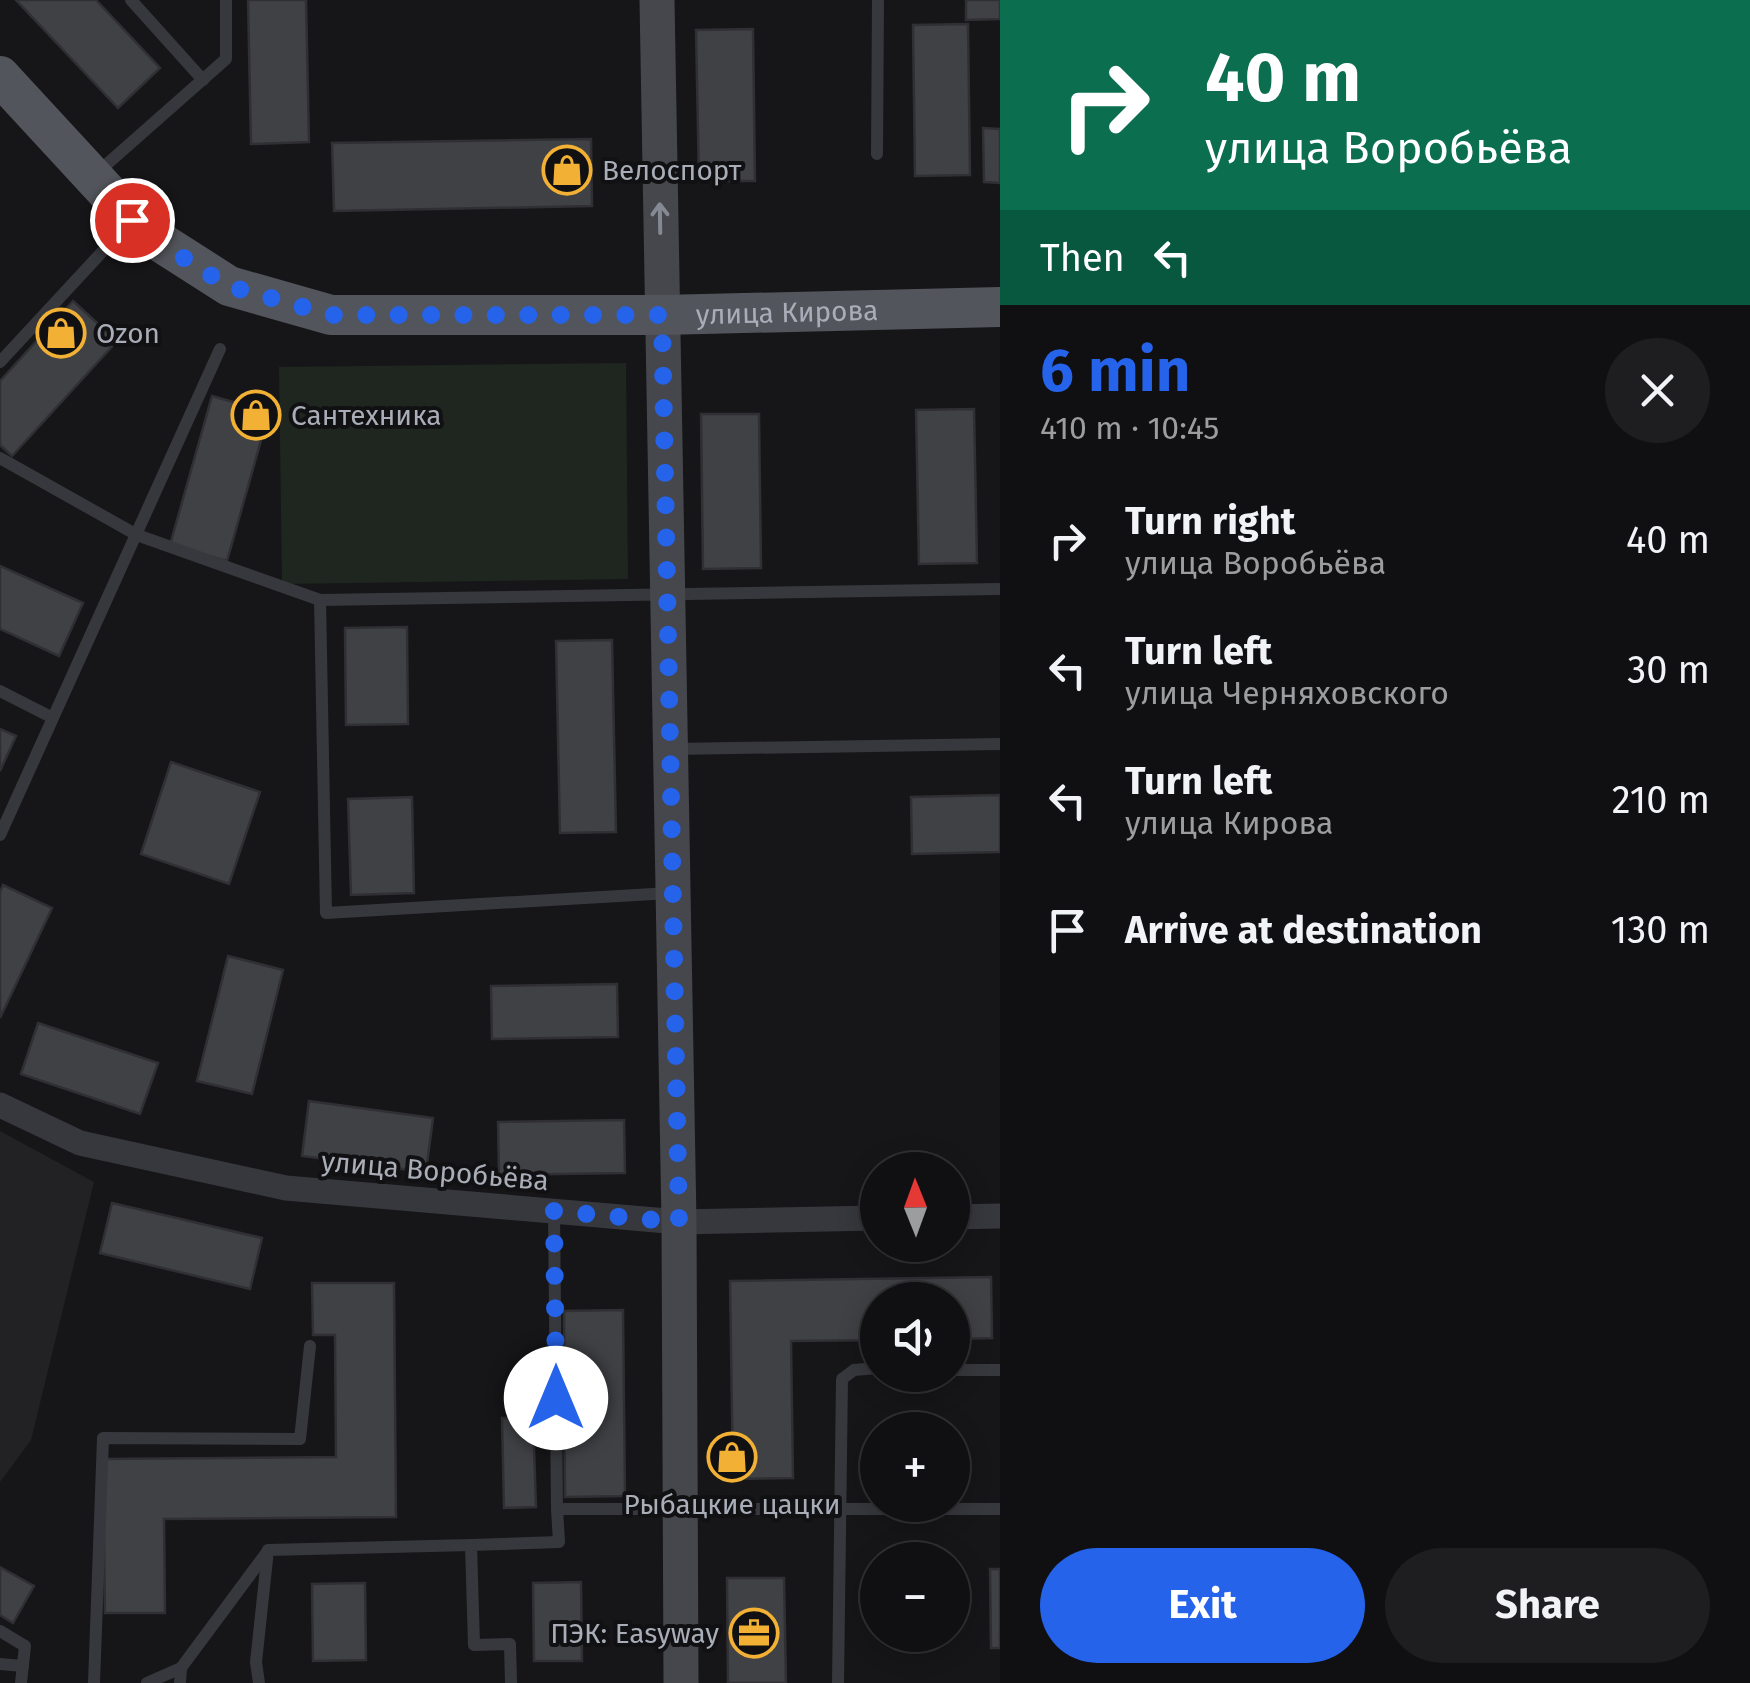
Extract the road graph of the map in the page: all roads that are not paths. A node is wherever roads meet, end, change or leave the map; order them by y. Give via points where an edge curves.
1 (131, 0) edge
2 (226, 0) edge
3 (657, 0) edge
4 (878, 0) edge
5 (202, 80) junction
6 (2, 83) edge
7 (877, 154) dead end
8 (93, 177) junction
9 (132, 220) junction
10 (1000, 307) edge
11 (662, 315) junction
12 (220, 349) dead end
13 (0, 362) edge
14 (0, 458) edge
15 (137, 535) junction
16 (998, 588) edge
17 (667, 592) junction
18 (320, 600) junction
19 (0, 691) edge
20 (52, 717) junction
21 (1000, 744) edge
22 (670, 750) junction
23 (0, 835) edge
24 (673, 893) junction
25 (0, 1105) edge
26 (554, 1211) junction
27 (1000, 1216) edge
28 (970, 1217) edge
29 (860, 1218) edge
30 (679, 1222) junction
31 (310, 1346) dead end
32 (860, 1370) edge
33 (970, 1370) edge
34 (1000, 1370) edge
35 (839, 1509) junction
36 (1000, 1509) edge
37 (557, 1510) junction
38 (680, 1510) junction
39 (471, 1545) junction
40 (268, 1550) junction
41 (0, 1631) edge
42 (0, 1664) edge
43 (23, 1666) junction
44 (180, 1676) edge
45 (21, 1683) edge
46 (94, 1683) edge
47 (147, 1683) edge
48 (258, 1683) edge
49 (510, 1683) edge
50 (681, 1683) edge
51 (838, 1683) edge

1 - 5 lane
2 - 5 lane via 226,59
11 -> 3 street
4 - 7 lane
5 - 8 lane
6 - 8 main road, улица Кирова
8 - 9 main road, улица Кирова
9 - 11 main road, улица Кирова via 228,286 332,315
9 - 13 lane
10 - 11 main road, улица Кирова
11 - 17 street
12 - 15 lane
14 - 15 lane
15 - 18 lane
15 - 20 lane
16 - 17 lane
17 - 18 lane
17 - 22 street
18 - 24 lane via 326,913
19 - 20 lane
20 - 23 lane
21 - 22 lane
22 - 24 street
24 - 30 street
25 - 26 street, улица Воробьёва via 80,1143 286,1188
26 - 30 street, улица Воробьёва
26 - 37 lane
27 - 28 street
29 - 30 street, улица Воробьёва
30 - 38 street
31 - 46 lane via 300,1438 103,1438
32 - 35 lane via 842,1379
33 - 34 lane
35 - 36 lane
35 - 38 lane
35 - 51 lane
37 - 38 lane
37 - 39 lane via 559,1542
38 - 50 street
39 - 40 lane
39 - 49 lane via 474,1645 510,1644
40 - 44 lane
40 - 48 lane
41 - 43 lane via 25,1646
42 - 43 lane
43 - 45 lane
44 - 47 lane

